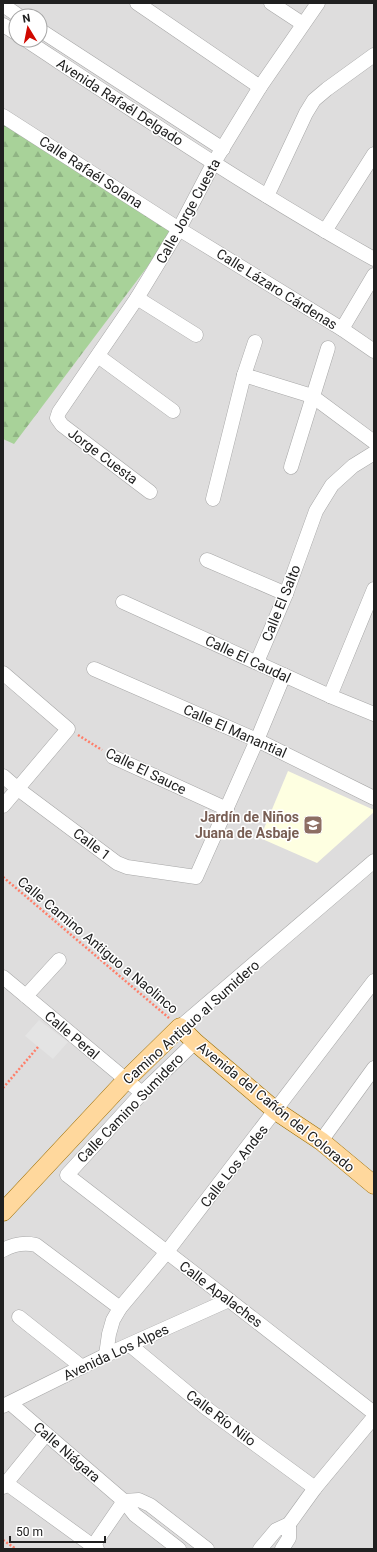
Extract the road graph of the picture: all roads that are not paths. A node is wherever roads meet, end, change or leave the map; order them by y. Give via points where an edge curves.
1 (137, 3) edge
2 (272, 3) edge
3 (318, 3) edge
4 (303, 24) junction
5 (48, 35) edge
6 (38, 48) edge
7 (374, 55) edge
8 (260, 87) junction
9 (3, 116) edge
10 (223, 149) junction
11 (374, 154) edge
12 (213, 164) junction
13 (267, 196) junction
14 (179, 229) junction
15 (325, 231) junction
16 (374, 259) edge
17 (374, 275) edge
18 (137, 298) junction
19 (342, 328) junction
20 (196, 334) dead end
21 (255, 342) dead end
22 (328, 348) dead end
23 (374, 350) edge
24 (98, 356) junction
25 (244, 375) junction
26 (312, 396) junction
27 (173, 411) dead end
28 (57, 418) joint
29 (374, 442) edge
30 (374, 453) edge
31 (291, 467) dead end
32 (150, 492) dead end
33 (213, 500) dead end
34 (207, 560) dead end
35 (374, 593) edge
36 (286, 594) junction
37 (123, 602) dead end
38 (257, 662) junction
39 (94, 670) dead end
40 (3, 673) edge
41 (284, 675) junction
42 (330, 696) junction
43 (374, 714) edge
44 (257, 740) junction
45 (113, 757) road end
46 (3, 776) edge
47 (18, 789) junction
48 (374, 798) edge
49 (3, 806) edge
50 (227, 809) junction
51 (374, 862) edge
52 (59, 960) dead end
53 (3, 977) edge
54 (374, 981) edge
55 (26, 996) junction
56 (180, 1028) junction
57 (195, 1042) junction
58 (374, 1068) edge
59 (126, 1080) junction
60 (142, 1093) junction
61 (276, 1111) junction
62 (320, 1141) junction
63 (67, 1175) joint
64 (374, 1185) edge
65 (3, 1212) edge
66 (3, 1250) edge
67 (166, 1253) junction
68 (229, 1300) junction
69 (120, 1308) junction
70 (19, 1317) dead end
71 (130, 1345) junction
72 (106, 1355) junction
73 (82, 1367) junction
74 (7, 1404) edge
75 (374, 1414) edge
76 (374, 1417) edge
77 (46, 1434) junction
78 (4, 1485) edge
79 (315, 1488) junction
80 (124, 1501) junction
81 (289, 1524) junction
82 (94, 1548) edge
83 (179, 1549) edge
84 (207, 1549) edge
85 (260, 1549) edge
86 (282, 1549) edge

1 - 8 street
2 - 4 street
3 - 4 street, Calle Jorge Cuesta
4 - 8 street, Calle Jorge Cuesta
5 - 10 street, Avenida Rafaél Delgado
6 - 12 street, Avenida Rafaél Delgado
7 - 13 street via 314,100
8 - 10 street, Calle Jorge Cuesta
9 - 14 street, Calle Rafaél Solana
10 - 12 street, Calle Jorge Cuesta
11 - 15 street
12 - 13 street, Avenida Rafaél Delgado
12 - 14 street, Calle Jorge Cuesta
13 - 15 street, Avenida Rafaél Delgado
14 - 18 street, Calle Jorge Cuesta
14 - 19 street, Calle Lázaro Cárdenas
15 - 16 street, Avenida Rafaél Delgado
17 - 19 street
18 - 20 street
18 - 24 street, Calle Jorge Cuesta
19 - 23 street, Calle Lázaro Cárdenas
21 - 25 street
22 - 26 street
24 - 27 street
24 - 28 street, Calle Jorge Cuesta via 58,412
25 - 26 street
25 - 33 street
26 - 29 street
26 - 31 street
28 - 32 street, Jorge Cuesta via 62,425
30 - 36 street, Calle El Salto via 353,466 332,485 316,511
34 - 36 street
35 - 42 street
36 - 38 street, Calle El Salto
37 - 38 street, Calle El Caudal
38 - 41 street, Calle El Caudal
39 - 44 street, Calle El Manantial
40 - 47 street via 68,729
41 - 42 street, Calle El Caudal
41 - 44 street
42 - 43 street, Calle El Caudal
44 - 48 street, Calle El Manantial
44 - 50 street
45 - 50 street, Calle El Sauce
46 - 47 street, Calle 1
47 - 49 street
47 - 50 street, Calle 1 via 117,863 127,867 196,877
51 - 56 street, Camino Antiguo al Sumidero
52 - 55 street
53 - 55 street, Calle Peral
54 - 61 street, Calle Los Andes
55 - 59 street, Calle Peral
56 - 57 main road, Avenida del Cañón del Colorado
56 - 59 main road, Camino Antiguo al Sumidero
57 - 60 street, Calle Camino Sumidero
57 - 61 main road, Avenida del Cañón del Colorado
58 - 62 street
59 - 60 street, Calle Peral
59 - 65 main road, Camino Antiguo al Sumidero
60 - 63 street, Calle Camino Sumidero
61 - 62 main road, Avenida del Cañón del Colorado
61 - 67 street, Calle Los Andes
62 - 64 main road, Avenida del Cañón del Colorado
63 - 67 street, Calle Apalaches
66 - 69 street via 27,1242 36,1245
67 - 68 street, Calle Apalaches
67 - 69 street, Calle Los Andes
68 - 71 street, Avenida Los Alpes
68 - 75 street, Calle Apalaches
69 - 72 street, Calle Los Andes via 108,1334
70 - 73 street
71 - 72 street, Avenida Los Alpes
71 - 79 street, Calle Río Nilo via 206,1408
72 - 73 street, Avenida Los Alpes
73 - 74 street, Avenida Los Alpes
74 - 77 street, Calle Niágara
76 - 79 street
77 - 78 street
77 - 80 street, Calle Niágara
78 - 82 street
79 - 81 street
80 - 82 street
80 - 83 street, Calle Niágara via 135,1515
80 - 84 street via 139,1500 150,1505
81 - 85 street via 276,1530
81 - 86 street via 289,1538

